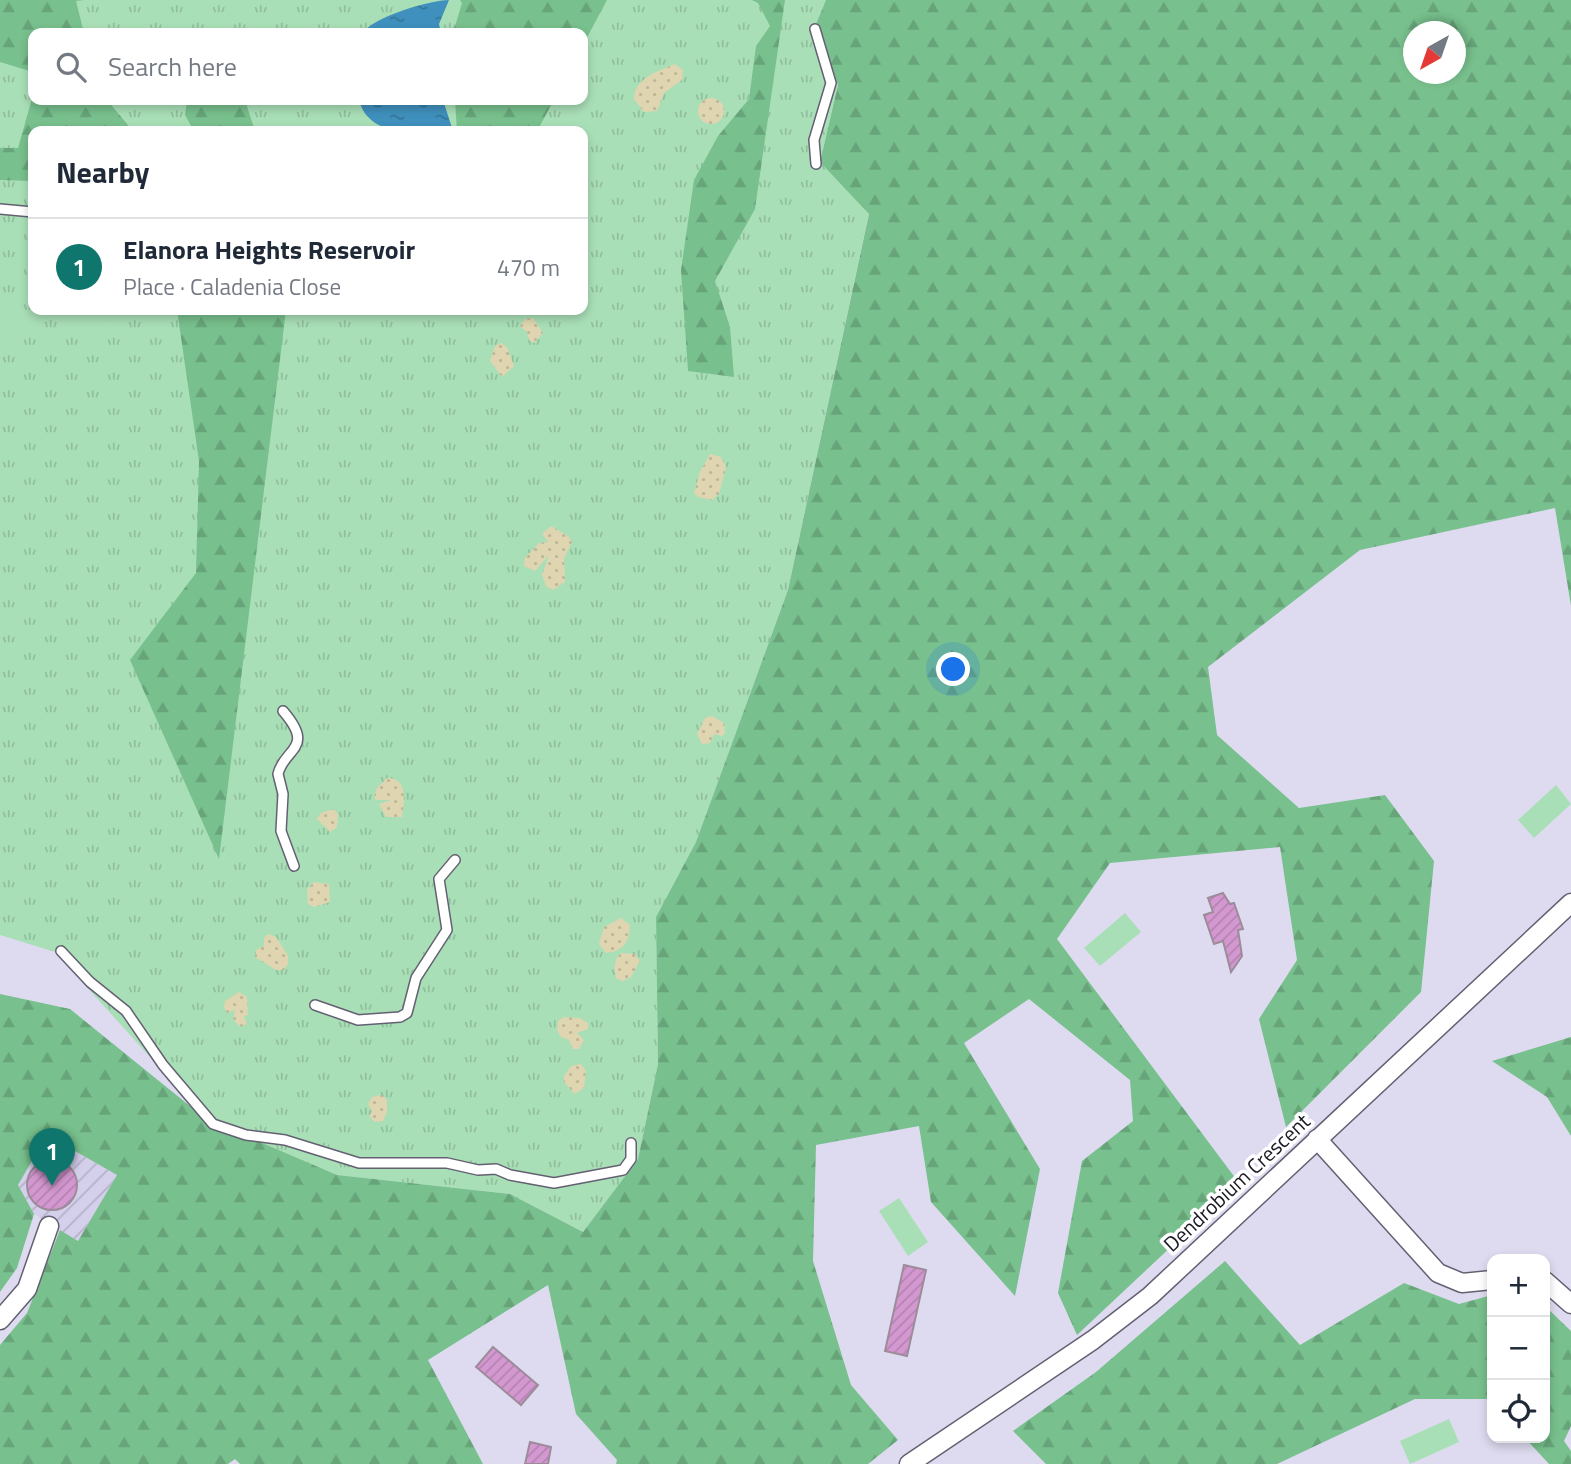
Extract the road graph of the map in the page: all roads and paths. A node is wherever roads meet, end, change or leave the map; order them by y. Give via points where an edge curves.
1 (815, 29) dead end
2 (816, 164) dead end
3 (0, 209) edge
4 (28, 212) edge
5 (283, 712) dead end
6 (455, 860) dead end
7 (294, 866) dead end
8 (1571, 903) edge
9 (61, 951) dead end
10 (315, 1005) dead end
11 (1317, 1139) junction
12 (631, 1143) dead end
13 (50, 1226) dead end
14 (1487, 1280) edge
15 (1550, 1285) edge
16 (1571, 1304) edge
17 (0, 1320) edge
18 (909, 1464) edge

1 - 2 lane via 831,83 814,140
3 - 4 lane
5 - 7 lane via 297,738 294,752 278,774 283,794 281,831
6 - 10 lane via 439,879 447,930 416,978 407,1013 358,1020
8 - 11 street, Dendrobium Crescent
9 - 12 lane via 126,1012 181,1088 220,1128 285,1140 359,1163 447,1163 554,1183 623,1170 631,1159
11 - 14 street via 1438,1273 1462,1283
11 - 18 street, Dendrobium Crescent via 1119,1321
13 - 17 street via 27,1289
15 - 16 street

